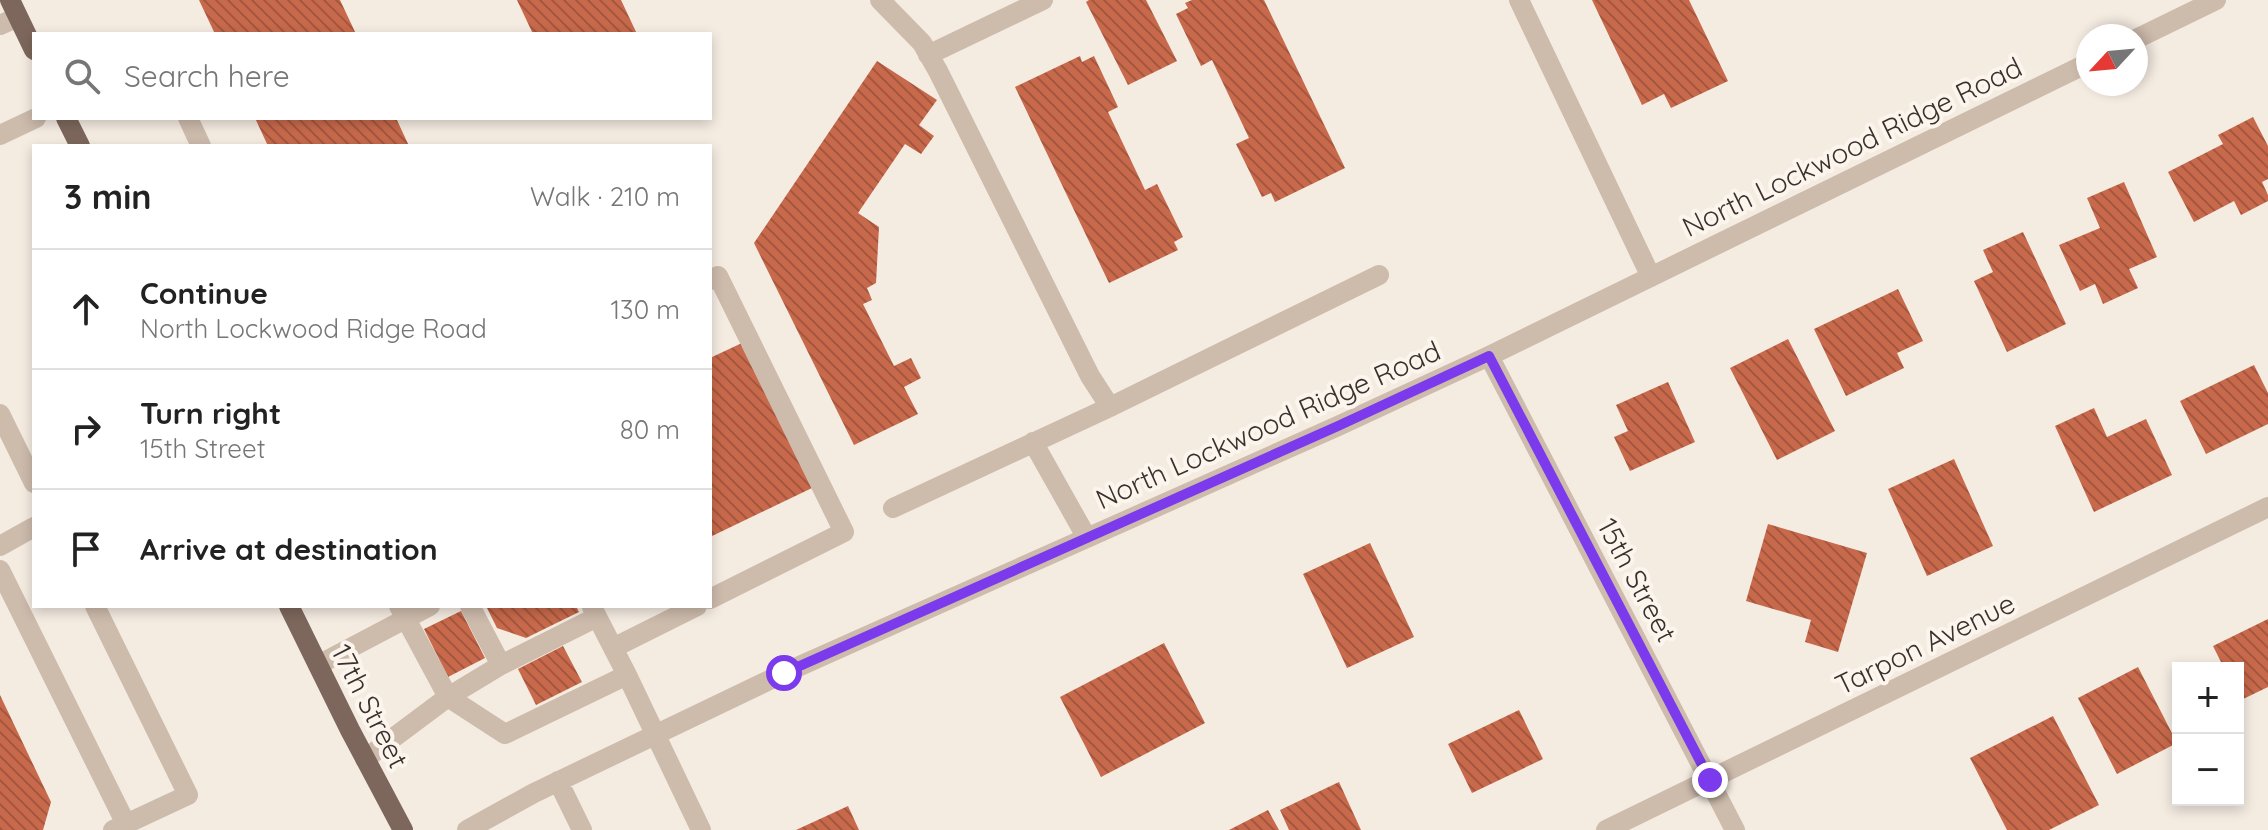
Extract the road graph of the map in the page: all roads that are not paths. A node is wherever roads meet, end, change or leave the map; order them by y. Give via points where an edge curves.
1 (880, 0) edge
2 (1043, 0) edge
3 (1519, 0) edge
4 (2216, 0) edge
5 (9, 14) edge
6 (2148, 33) edge
7 (32, 47) edge
8 (928, 55) junction
9 (2076, 69) edge
10 (32, 120) edge
11 (67, 120) edge
12 (189, 120) edge
13 (0, 135) edge
14 (79, 144) edge
15 (200, 144) edge
16 (1379, 275) dead end
17 (1651, 277) junction
18 (712, 279) edge
19 (1489, 356) junction
20 (1110, 407) junction
21 (0, 414) edge
22 (1033, 442) junction
23 (32, 479) edge
24 (2268, 507) edge
25 (893, 508) dead end
26 (32, 528) edge
27 (1087, 538) junction
28 (0, 546) edge
29 (0, 570) edge
30 (712, 598) edge
31 (96, 608) edge
32 (290, 608) edge
33 (471, 608) edge
34 (693, 608) edge
35 (594, 611) edge
36 (402, 612) edge
37 (613, 648) junction
38 (318, 665) junction
39 (501, 665) junction
40 (627, 675) junction
41 (448, 697) junction
42 (655, 733) junction
43 (365, 759) junction
44 (1710, 780) junction
45 (558, 781) junction
46 (119, 827) edge
47 (403, 830) edge
48 (467, 830) edge
49 (582, 830) edge
50 (701, 830) edge
51 (1606, 830) edge
52 (1735, 830) edge

1 - 8 street
2 - 8 street
3 - 17 street
4 - 6 street
5 - 7 main road
8 - 20 street
9 - 17 street, North Lockwood Ridge Road
10 - 13 street
11 - 14 main road
12 - 15 street
16 - 20 street
17 - 19 street, North Lockwood Ridge Road
18 - 30 street via 718,276 844,532
19 - 27 street, North Lockwood Ridge Road
19 - 44 street, 15th Street
20 - 22 street
21 - 23 street
22 - 25 street
22 - 27 street
24 - 44 street, Tarpon Avenue
26 - 28 street
27 - 42 street, North Lockwood Ridge Road
29 - 46 street
31 - 46 street via 188,795
32 - 38 main road, 17th Street
33 - 39 street
34 - 37 street
35 - 37 street
35 - 39 street
36 - 38 street
36 - 41 street
37 - 40 street
38 - 43 main road, 17th Street
39 - 41 street
40 - 41 street via 505,734
40 - 42 street
41 - 43 street
42 - 45 street, North Lockwood Ridge Road
42 - 50 street
43 - 47 main road, 17th Street
44 - 51 street, Tarpon Avenue
44 - 52 street, 15th Street
45 - 48 street, North Lockwood Ridge Road
45 - 49 street

